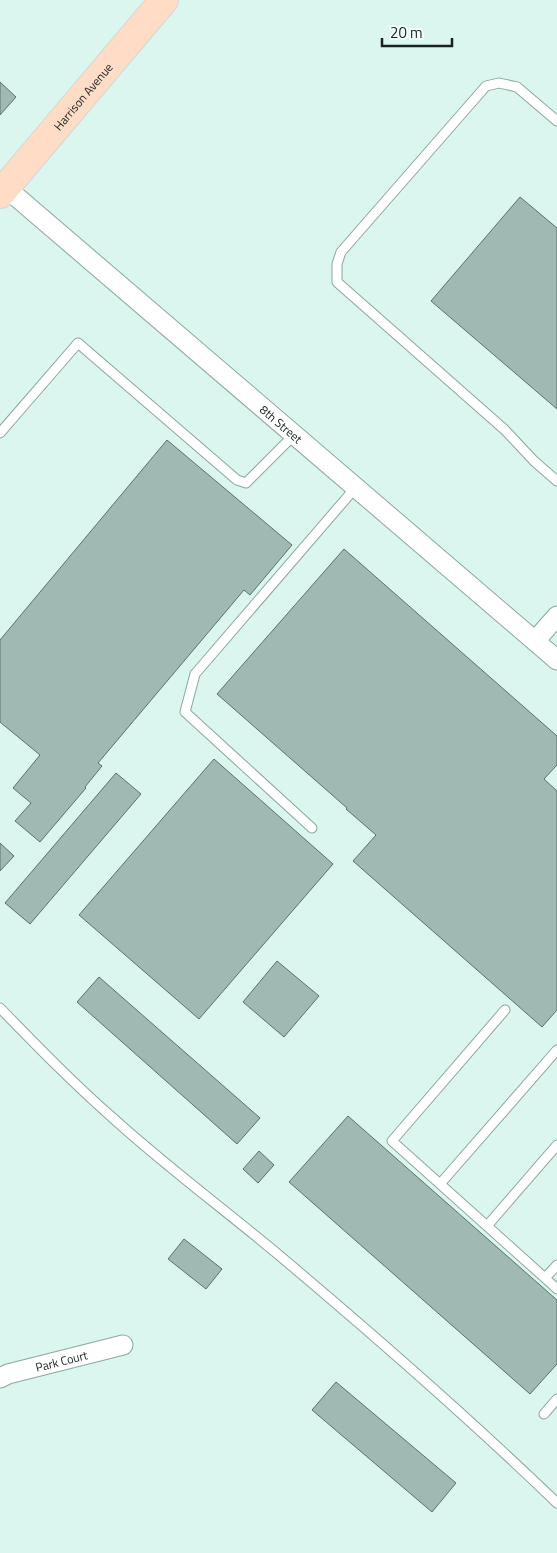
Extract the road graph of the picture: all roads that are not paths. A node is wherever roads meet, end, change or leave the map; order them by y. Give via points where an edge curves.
1 (164, 0) edge
2 (557, 122) edge
3 (3, 190) edge
4 (0, 433) edge
5 (294, 435) junction
6 (557, 481) edge
7 (356, 488) junction
8 (557, 616) edge
9 (535, 641) junction
10 (557, 660) edge
11 (312, 828) dead end
12 (0, 1008) edge
13 (505, 1010) dead end
14 (557, 1050) edge
15 (557, 1146) edge
16 (440, 1184) junction
17 (487, 1226) junction
18 (557, 1265) edge
19 (545, 1278) junction
20 (557, 1289) edge
21 (123, 1345) dead end
22 (0, 1378) edge
23 (557, 1399) edge
24 (544, 1414) dead end
25 (557, 1503) edge

1 - 3 main road, Harrison Avenue
2 - 6 lane via 517,87 486,86 342,252 337,264 337,282 505,430
3 - 5 street, 8th Street
4 - 5 lane via 78,343 237,480 246,483
5 - 7 street, 8th Street
7 - 9 street, 8th Street
7 - 11 lane via 196,674 185,712
8 - 9 street
9 - 10 street, 8th Street
12 - 25 lane via 114,1120 404,1363
13 - 16 lane via 392,1141
14 - 16 lane
15 - 17 lane
16 - 17 lane
17 - 19 lane
18 - 19 lane
19 - 20 lane
21 - 22 street, Park Court
23 - 24 lane

